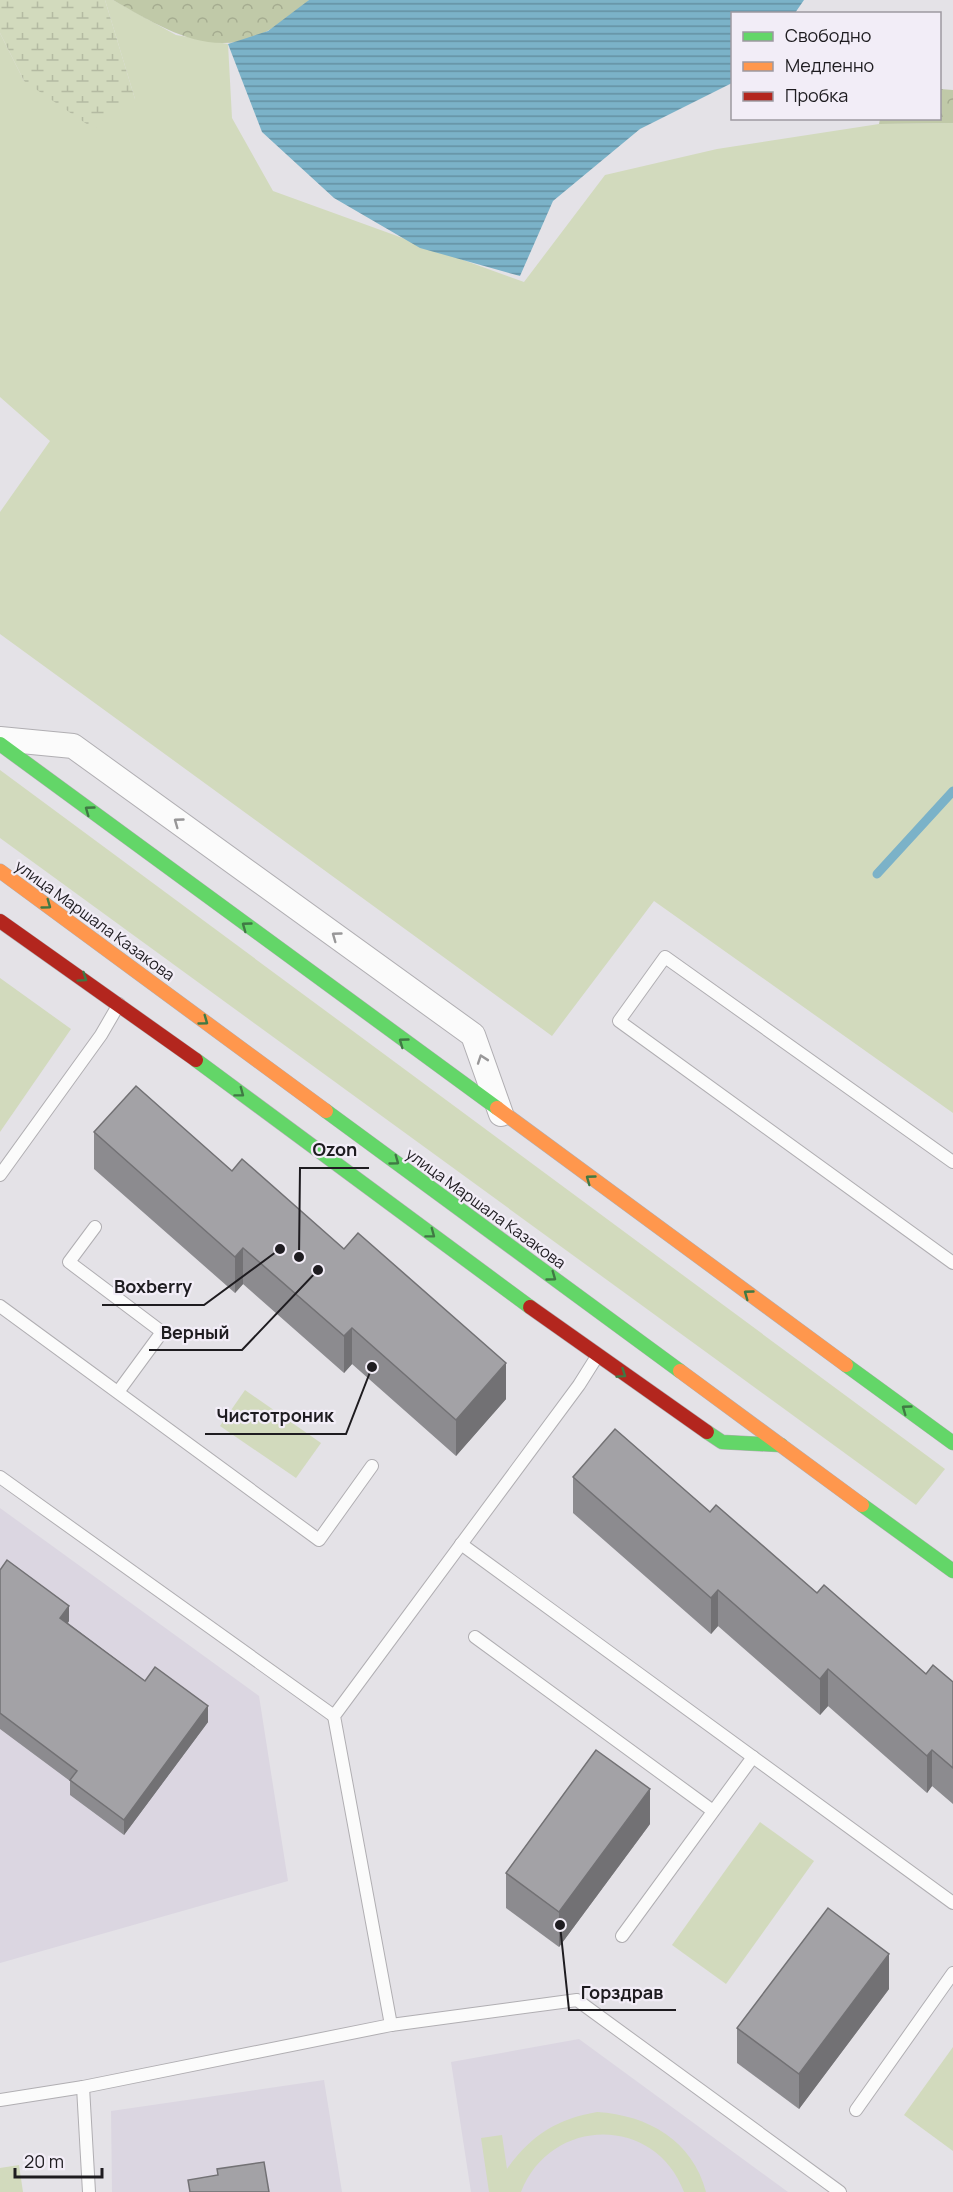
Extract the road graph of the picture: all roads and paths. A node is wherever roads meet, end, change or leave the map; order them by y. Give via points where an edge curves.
1 (0, 739) edge
2 (0, 744) edge
3 (0, 871) edge
4 (1, 924) edge
5 (120, 1003) junction
6 (501, 1114) junction
7 (953, 1162) edge
8 (0, 1175) edge
9 (95, 1227) dead end
10 (953, 1263) edge
11 (0, 1306) edge
12 (597, 1357) junction
13 (118, 1392) junction
14 (953, 1443) edge
15 (781, 1445) junction
16 (372, 1466) dead end
17 (0, 1477) edge
18 (461, 1544) junction
19 (953, 1571) edge
20 (475, 1637) dead end
21 (334, 1716) junction
22 (753, 1757) junction
23 (713, 1811) junction
24 (953, 1903) edge
25 (622, 1936) dead end
26 (953, 1972) edge
27 (391, 2025) junction
28 (83, 2087) junction
29 (0, 2100) edge
30 (855, 2109) dead end
31 (89, 2192) edge
32 (840, 2192) edge

6 -> 1 street via 473,1035 73,746
6 -> 2 street
3 -> 15 street, улица Маршала Казакова
4 -> 5 street
5 - 8 lane via 102,1035
5 -> 12 street
14 -> 6 street
7 - 10 lane via 665,957 619,1021
9 - 13 lane via 69,1262 162,1332
11 - 13 lane
12 -> 15 street via 722,1442
12 - 18 lane
13 - 16 lane via 319,1540
15 - 19 street, улица Маршала Казакова
17 - 21 lane
18 - 21 lane
18 - 22 lane
20 - 23 lane
21 - 27 lane
22 - 23 lane
22 - 24 lane
23 - 25 lane
26 - 30 lane
27 - 28 lane
27 - 32 lane via 578,2000
28 - 29 lane
28 - 31 lane

